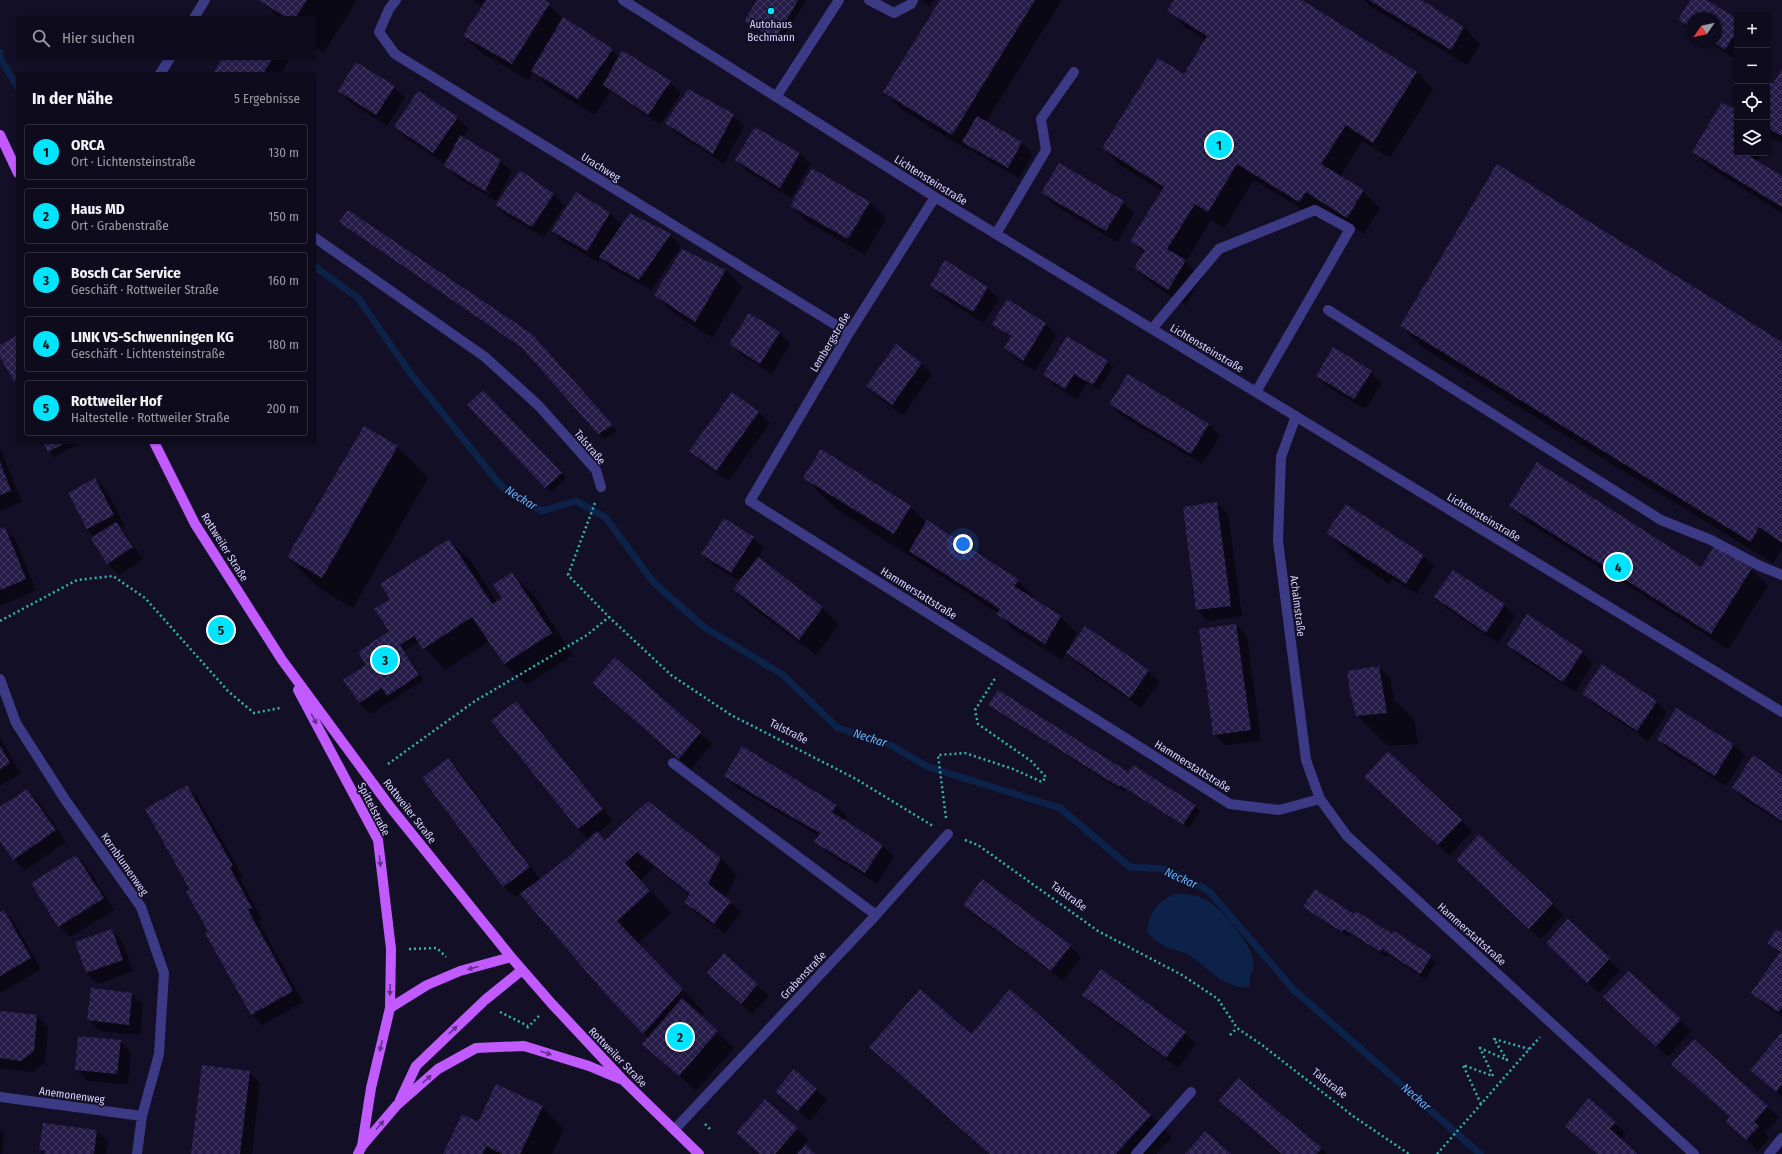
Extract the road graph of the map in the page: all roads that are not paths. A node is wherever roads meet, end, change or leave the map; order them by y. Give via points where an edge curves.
1 (205, 0) edge
2 (396, 0) edge
3 (623, 0) edge
4 (839, 0) edge
5 (870, 0) edge
6 (913, 0) edge
7 (639, 4) edge
8 (195, 16) edge
9 (169, 60) edge
10 (161, 72) edge
11 (1074, 72) dead end
12 (776, 97) junction
13 (0, 135) edge
14 (16, 169) edge
15 (935, 197) junction
16 (996, 234) junction
17 (316, 238) edge
18 (1328, 310) dead end
19 (1152, 329) junction
20 (849, 333) junction
21 (1256, 392) junction
22 (1296, 416) junction
23 (155, 444) edge
24 (601, 487) road end
25 (750, 501) joint
26 (1782, 575) edge
27 (282, 660) junction
28 (0, 679) edge
29 (1782, 712) edge
30 (673, 763) dead end
31 (1320, 799) junction
32 (948, 834) road end
33 (876, 915) junction
34 (511, 957) junction
35 (522, 970) junction
36 (390, 1008) junction
37 (623, 1080) junction
38 (1190, 1092) dead end
39 (0, 1097) edge
40 (397, 1105) junction
41 (142, 1116) junction
42 (674, 1130) junction
43 (1782, 1138) edge
44 (360, 1150) edge
45 (137, 1154) edge
46 (699, 1154) edge
47 (1136, 1154) edge
48 (1694, 1154) edge
49 (1769, 1154) edge

1 - 8 street
2 - 20 street, Urachweg via 379,32 394,54
3 - 7 street, Lichtensteinstraße
4 - 12 street
5 - 6 street via 894,14 911,4
7 - 12 street, Lichtensteinstraße
9 - 10 street
11 - 16 street via 1041,119 1046,150
12 - 15 street, Lichtensteinstraße
13 - 14 main road
15 - 16 street, Lichtensteinstraße
15 - 20 street, Lembergstraße
16 - 19 street, Lichtensteinstraße
17 - 24 street, Talstraße via 485,357 539,406 596,470
18 - 26 street via 1661,520 1710,540
19 - 21 street, Lichtensteinstraße
19 - 21 street via 1219,249 1315,210 1350,229
20 - 25 street, Lembergstraße
21 - 22 street, Lichtensteinstraße
22 - 29 street, Lichtensteinstraße
22 - 31 street, Achalmstraße via 1281,457 1278,541 1306,760
23 - 27 main road, Rottweiler Straße via 195,524
25 - 31 street, Hammerstattstraße via 1230,804 1279,810
27 - 34 main road, Rottweiler Straße via 391,808
27 -> 36 main road, Spittelstraße via 378,840 391,949
28 - 41 street, Kornblumenweg via 16,723 66,801 141,907 164,974 159,1054
30 - 33 street
31 - 48 street, Hammerstattstraße via 1347,836
32 - 33 street, Grabenstraße
33 - 42 street, Grabenstraße
34 - 35 main road, Rottweiler Straße
34 -> 36 main road via 427,985
35 - 37 main road, Rottweiler Straße
40 -> 35 main road, Spittelstraße via 416,1066
36 -> 44 main road, Spittelstraße via 370,1088
40 -> 37 main road, Spittelstraße via 438,1069 476,1048 524,1046
37 - 42 main road, Rottweiler Straße
38 - 47 street
39 - 41 street, Anemonenweg
44 -> 40 main road, Spittelstraße
41 - 45 street, Kornblumenweg
42 - 46 main road, Rottweiler Straße
43 - 49 street

